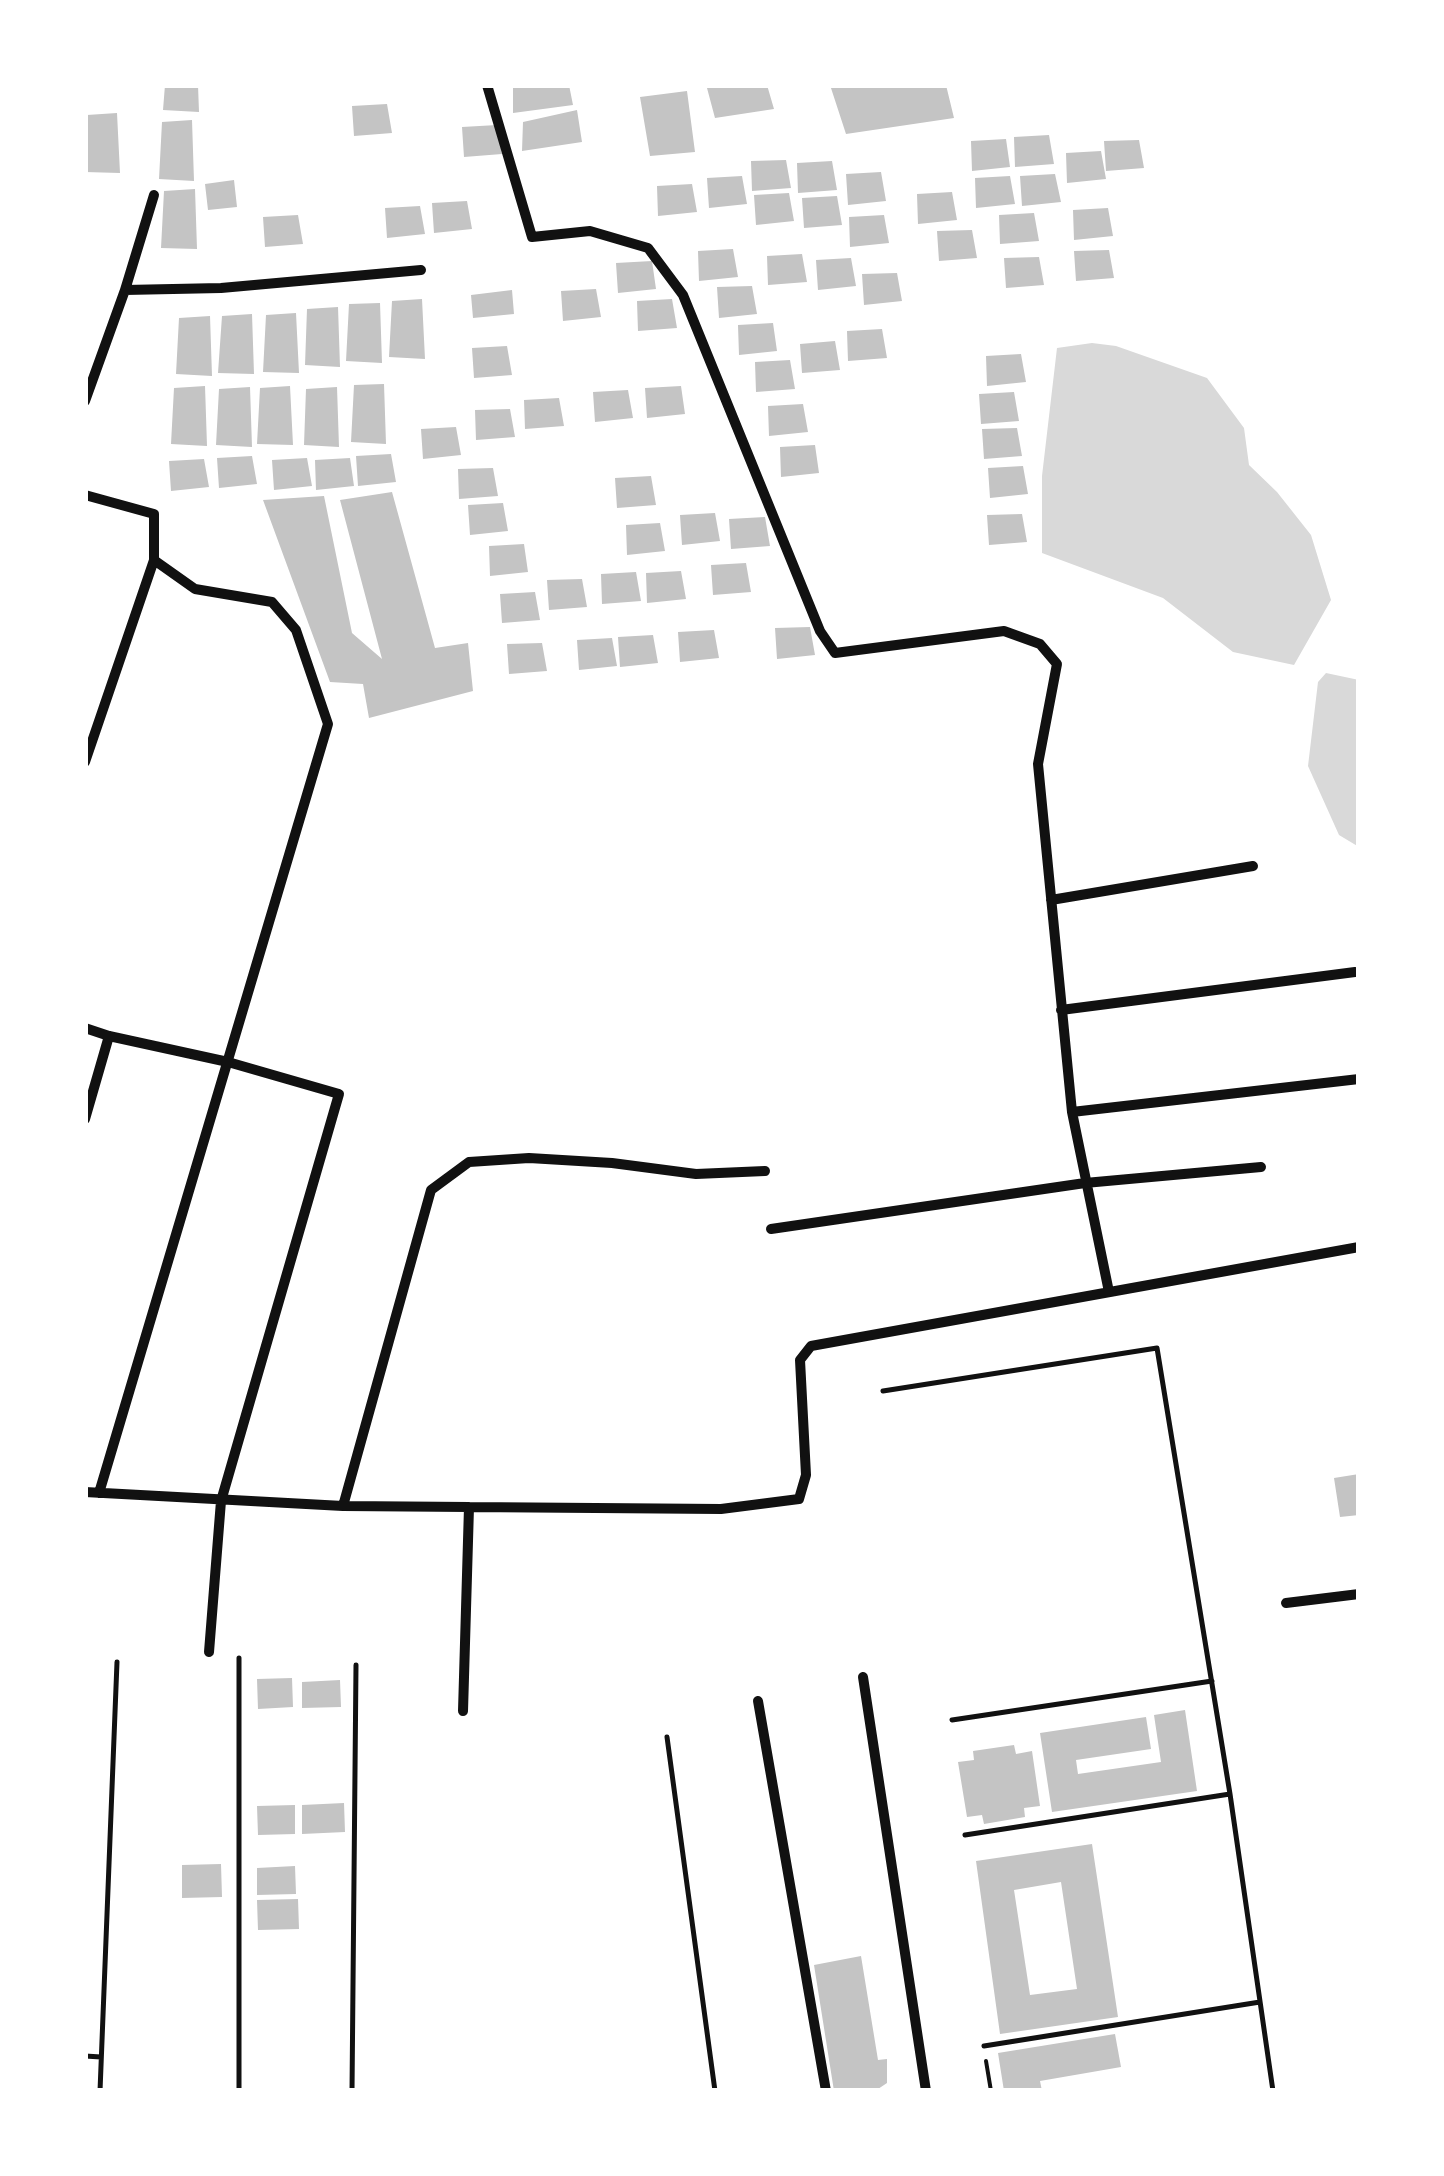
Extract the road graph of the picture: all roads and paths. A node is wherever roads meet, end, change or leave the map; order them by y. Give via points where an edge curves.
1 (487, 85) edge
2 (154, 195) dead end
3 (421, 270) dead end
4 (125, 290) junction
5 (85, 401) edge
6 (85, 495) edge
7 (154, 560) junction
8 (85, 762) edge
9 (1254, 866) dead end
10 (1051, 900) junction
11 (1354, 972) dead end
12 (1061, 1010) junction
13 (85, 1028) edge
14 (109, 1036) junction
15 (228, 1062) junction
16 (1359, 1079) edge
17 (1072, 1112) junction
18 (85, 1119) edge
19 (1261, 1167) dead end
20 (765, 1171) dead end
21 (1085, 1183) junction
22 (771, 1228) dead end
23 (1359, 1247) edge
24 (1108, 1292) junction
25 (883, 1391) dead end
26 (85, 1492) edge
27 (99, 1492) junction
28 (221, 1500) junction
29 (343, 1506) junction
30 (468, 1507) junction
31 (1359, 1594) edge
32 (1286, 1602) dead end
33 (209, 1652) dead end
34 (239, 1658) dead end
35 (117, 1662) dead end
36 (356, 1665) dead end
37 (863, 1677) dead end
38 (1212, 1680) junction
39 (758, 1701) dead end
40 (463, 1711) dead end
41 (952, 1720) dead end
42 (668, 1738) dead end
43 (1230, 1794) junction
44 (965, 1835) dead end
45 (1260, 2002) junction
46 (984, 2046) joint
47 (85, 2056) edge
48 (101, 2057) junction
49 (100, 2091) edge
50 (240, 2091) edge
51 (352, 2091) edge
52 (715, 2091) edge
53 (826, 2091) edge
54 (926, 2091) edge
55 (991, 2091) edge
56 (1273, 2091) edge

1 - 10 street via 532,236 590,230 648,248 683,295 820,631 835,653 1004,631 1040,644 1057,664 1038,764
2 - 4 street
3 - 4 street
4 - 5 street
6 - 7 street via 154,514
7 - 8 street
7 - 15 street via 196,589 272,602 296,630 328,724
9 - 10 street
10 - 12 street
11 - 12 street
12 - 17 street
13 - 14 street
14 - 15 street
14 - 18 street
15 - 27 street
15 - 28 street via 339,1094
16 - 17 street
17 - 21 street
19 - 21 street
20 - 29 street via 696,1174 530,1158 468,1162 431,1190
21 - 22 street
21 - 24 street
23 - 24 street
24 - 30 street via 811,1346 800,1360 806,1475 799,1498 722,1509
25 - 38 lane via 1157,1348
26 - 27 street
27 - 28 street
28 - 29 street
28 - 33 street
29 - 30 street
30 - 40 street
31 - 32 street
34 - 50 lane
35 - 48 lane
36 - 51 lane
37 - 54 street
38 - 41 lane
38 - 43 lane
39 - 53 street
42 - 52 lane
43 - 44 lane
43 - 45 lane
45 - 46 lane
45 - 56 lane
46 - 55 path
47 - 48 lane
48 - 49 lane

